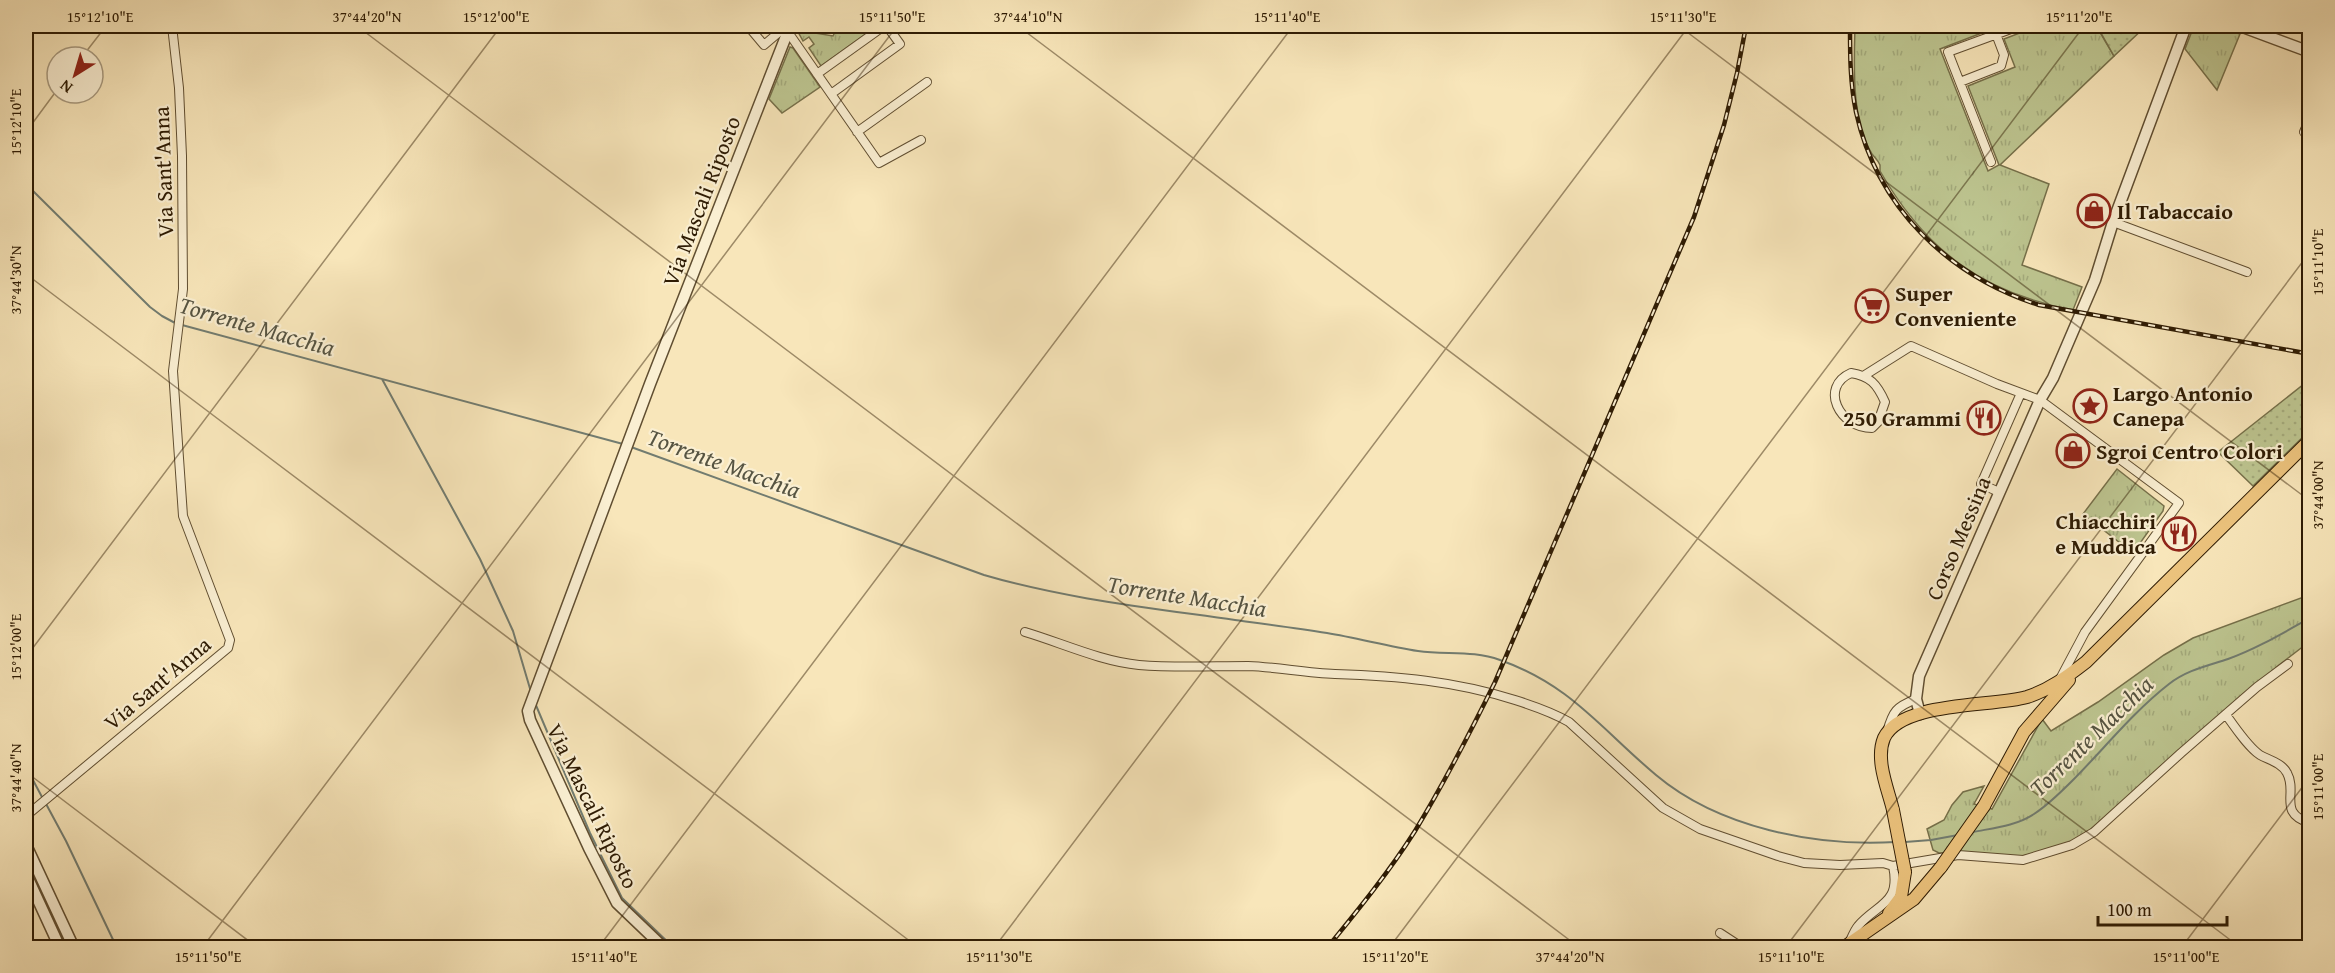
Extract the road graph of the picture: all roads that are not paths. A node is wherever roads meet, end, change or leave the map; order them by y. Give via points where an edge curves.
1 (172, 26) edge
2 (748, 26) edge
3 (886, 26) edge
4 (2019, 26) edge
5 (2186, 26) edge
6 (2240, 26) edge
7 (786, 28) edge
8 (1996, 34) junction
9 (2310, 38) edge
10 (2307, 51) edge
11 (817, 74) junction
12 (927, 82) dead end
13 (1960, 82) junction
14 (831, 94) junction
15 (2310, 118) edge
16 (857, 132) junction
17 (2304, 132) dead end
18 (921, 140) dead end
19 (1991, 162) dead end
20 (2113, 222) junction
21 (2247, 272) dead end
22 (1865, 375) junction
23 (2021, 393) junction
24 (2042, 397) junction
25 (2310, 440) edge
26 (1999, 492) junction
27 (1025, 632) dead end
28 (2086, 662) junction
29 (2288, 664) dead end
30 (2058, 682) junction
31 (2027, 697) junction
32 (1916, 699) junction
33 (1920, 714) junction
34 (2226, 716) junction
35 (2024, 732) junction
36 (1885, 737) junction
37 (26, 816) edge
38 (2310, 823) edge
39 (26, 845) edge
40 (1893, 866) junction
41 (1905, 872) junction
42 (26, 874) edge
43 (1932, 879) junction
44 (1879, 922) junction
45 (1720, 933) dead end
46 (1846, 945) edge
47 (60, 948) edge
48 (74, 948) edge
49 (664, 948) edge
50 (1743, 948) edge

1 - 37 street, Via Sant'Anna via 183,156 184,268 172,371 183,516 230,640 228,648
2 - 7 street via 764,45
3 - 11 street
3 - 14 street via 900,44
4 - 8 street
5 - 20 street, Corso Messina
6 - 10 street
7 - 11 street
7 - 49 street, Via Mascali Riposto via 528,711 617,903
8 - 13 street via 2004,56 2001,66
8 - 13 street via 1948,52
9 - 10 street
11 - 14 street
12 - 16 street
13 - 19 street
14 - 16 street
15 - 17 street
16 - 18 street via 879,163
20 - 21 street
20 - 24 street, Corso Messina via 2082,313
22 - 22 street via 1843,377 1835,393 1846,420 1872,428 1885,402
22 - 23 street via 1911,346
23 - 24 street
23 - 26 street via 1981,484
24 - 26 street, Corso Messina
24 - 30 street via 2179,503 2085,633
25 - 28 main road
26 - 32 street, Corso Messina via 1919,676
27 - 40 street via 1137,664 1361,673 1479,689 1563,718 1663,808 1700,829 1804,863
28 - 30 main road
28 - 35 main road
29 - 34 street
30 - 31 main road
31 - 33 main road
31 - 35 main road via 2036,705
32 - 33 street
32 - 36 street via 1898,706
33 - 36 main road via 1900,723
34 - 38 street via 2257,753 2286,770 2291,783 2292,813
34 - 40 street via 2094,832 2072,845 2024,860 1959,855
35 - 43 main road, bridge via 1984,806
36 - 41 main road, bridge via 1882,765
39 - 48 street
40 - 46 street via 1896,884 1890,897 1857,927
41 - 43 main road via 1915,884
41 - 44 main road via 1901,897
42 - 47 street
43 - 44 main road via 1914,899
44 - 46 main road
45 - 50 street

